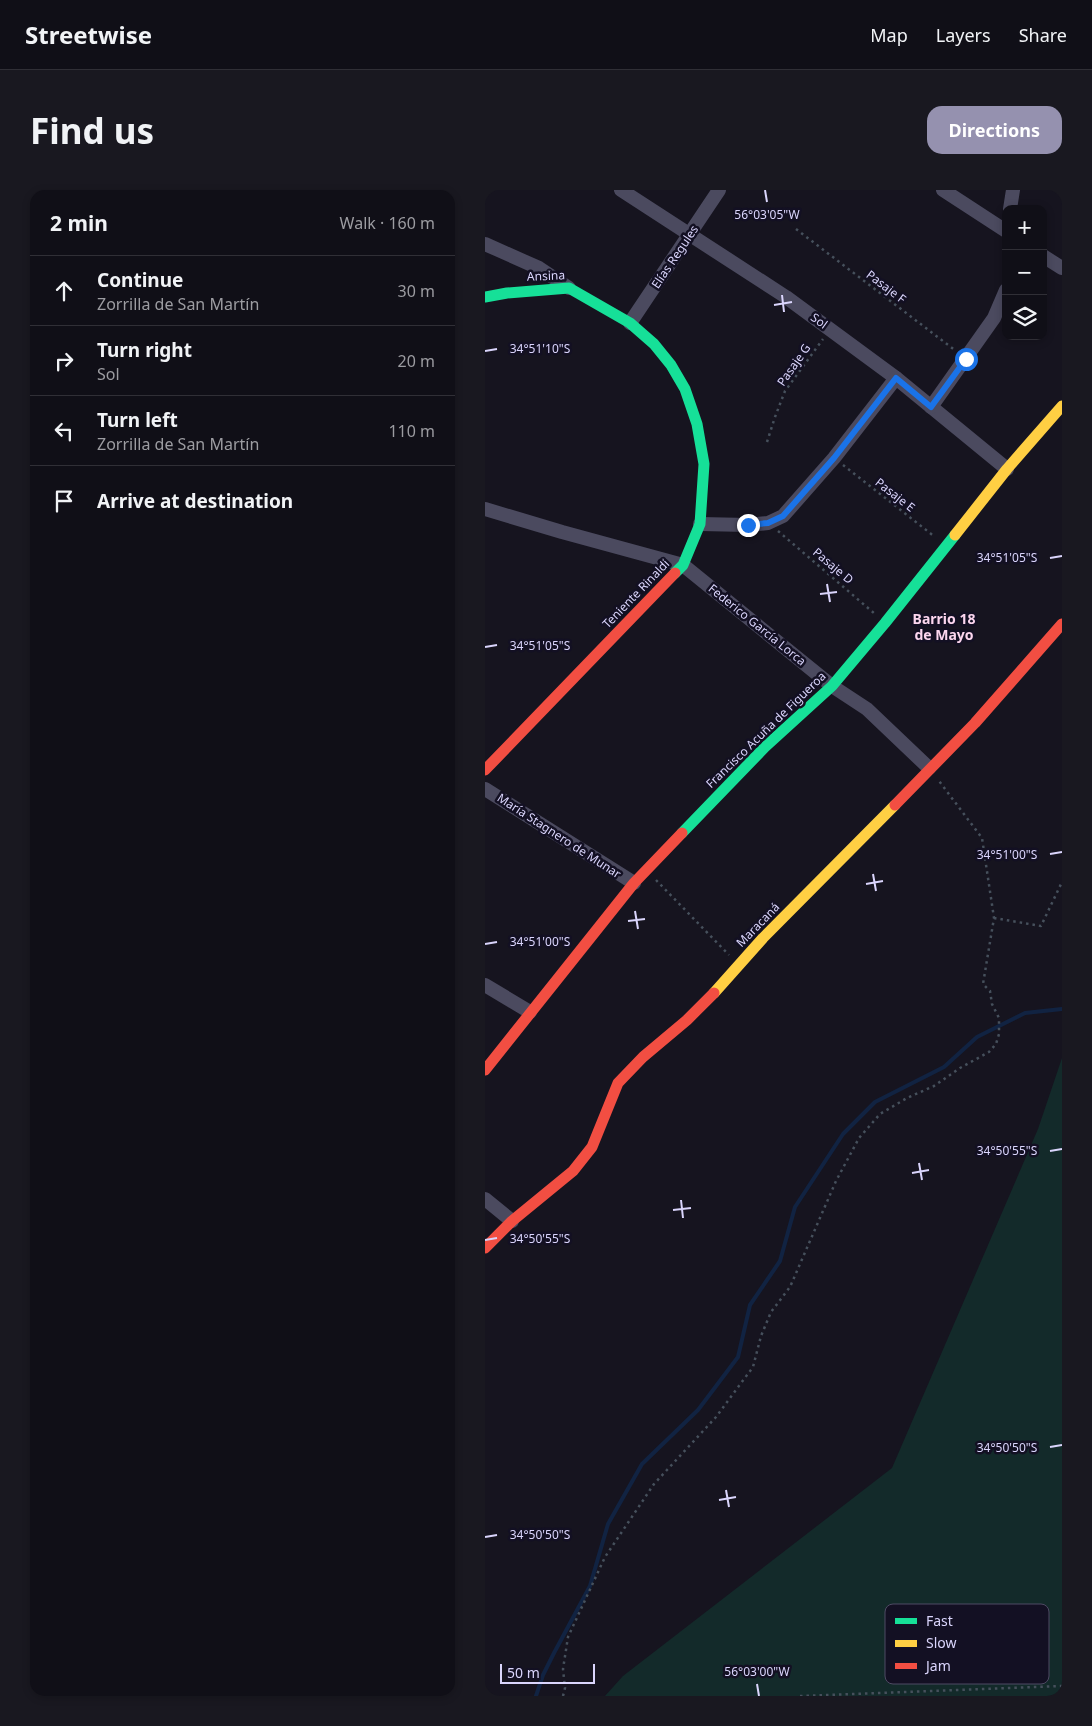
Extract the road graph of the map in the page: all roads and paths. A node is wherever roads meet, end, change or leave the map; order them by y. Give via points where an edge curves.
1 (621, 190) edge
2 (719, 190) edge
3 (943, 190) edge
4 (1013, 190) edge
5 (1011, 205) edge
6 (1002, 228) edge
7 (796, 229) dead end
8 (690, 234) junction
9 (485, 244) edge
10 (1047, 259) edge
11 (1062, 268) edge
12 (569, 288) junction
13 (1004, 295) edge
14 (485, 297) edge
15 (630, 323) junction
16 (830, 329) junction
17 (966, 359) junction
18 (896, 378) junction
19 (1062, 406) edge
20 (931, 407) junction
21 (767, 442) dead end
22 (834, 458) junction
23 (1007, 468) junction
24 (485, 509) edge
25 (768, 523) junction
26 (700, 524) junction
27 (946, 546) junction
28 (683, 565) junction
29 (885, 623) junction
30 (1062, 624) edge
31 (832, 686) junction
32 (929, 768) junction
33 (485, 770) edge
34 (485, 788) edge
35 (646, 870) junction
36 (1062, 882) edge
37 (634, 883) junction
38 (994, 918) junction
39 (739, 965) junction
40 (485, 985) edge
41 (530, 1012) junction
42 (485, 1070) edge
43 (485, 1198) edge
44 (511, 1221) junction
45 (485, 1248) edge
46 (1062, 1686) edge
47 (563, 1696) edge
48 (800, 1696) edge

1 - 8 street, Sol
2 - 8 street, Elías Regules
3 - 6 street
4 - 5 street
7 - 17 path, Pasaje F
8 - 15 street, Elías Regules
8 - 16 street, Sol via 786,296
9 - 12 street via 539,268
10 - 11 street
12 - 14 street, Ansina
12 - 15 street, Ansina
13 - 17 street via 994,318
15 - 26 street, Teniente Rinaldi via 654,344 685,389 697,424 704,464
16 - 18 street, Sol
16 - 21 path, Pasaje G via 785,391
17 - 20 street
18 - 20 street, Sol
18 - 22 street
19 - 23 street, Francisco Acuña de Figueroa
20 - 23 street, Sol
22 - 25 street via 783,516
22 - 27 path, Pasaje E
23 - 27 street, Francisco Acuña de Figueroa
24 - 28 street, Federico García Lorca
25 - 26 street
25 - 29 path, Pasaje D
26 - 28 street, Teniente Rinaldi
27 - 29 street, Francisco Acuña de Figueroa
28 - 31 street, Federico García Lorca
28 - 33 street, Teniente Rinaldi
29 - 31 street, Francisco Acuña de Figueroa
30 - 32 street, Maracaná via 975,723
31 - 32 street, Federico García Lorca via 867,709
31 - 35 street, Francisco Acuña de Figueroa via 765,747
32 - 38 path via 982,838
32 - 39 street, Maracaná
34 - 37 street, María Stagnero de Munar
35 - 37 street, Francisco Acuña de Figueroa
35 - 39 path
36 - 38 path via 1041,926
37 - 41 street, Francisco Acuña de Figueroa
38 - 47 path via 983,984 990,991 999,1018 996,1044 989,1052 934,1086 880,1114 859,1138 836,1181 790,1287 771,1312 753,1367 716,1417 654,1484 605,1557 567,1637
39 - 44 street, Maracaná via 687,1020 643,1057 618,1084 592,1147 573,1171
40 - 41 street
41 - 42 street, Francisco Acuña de Figueroa
43 - 44 street
44 - 45 street, Maracaná
46 - 48 path

